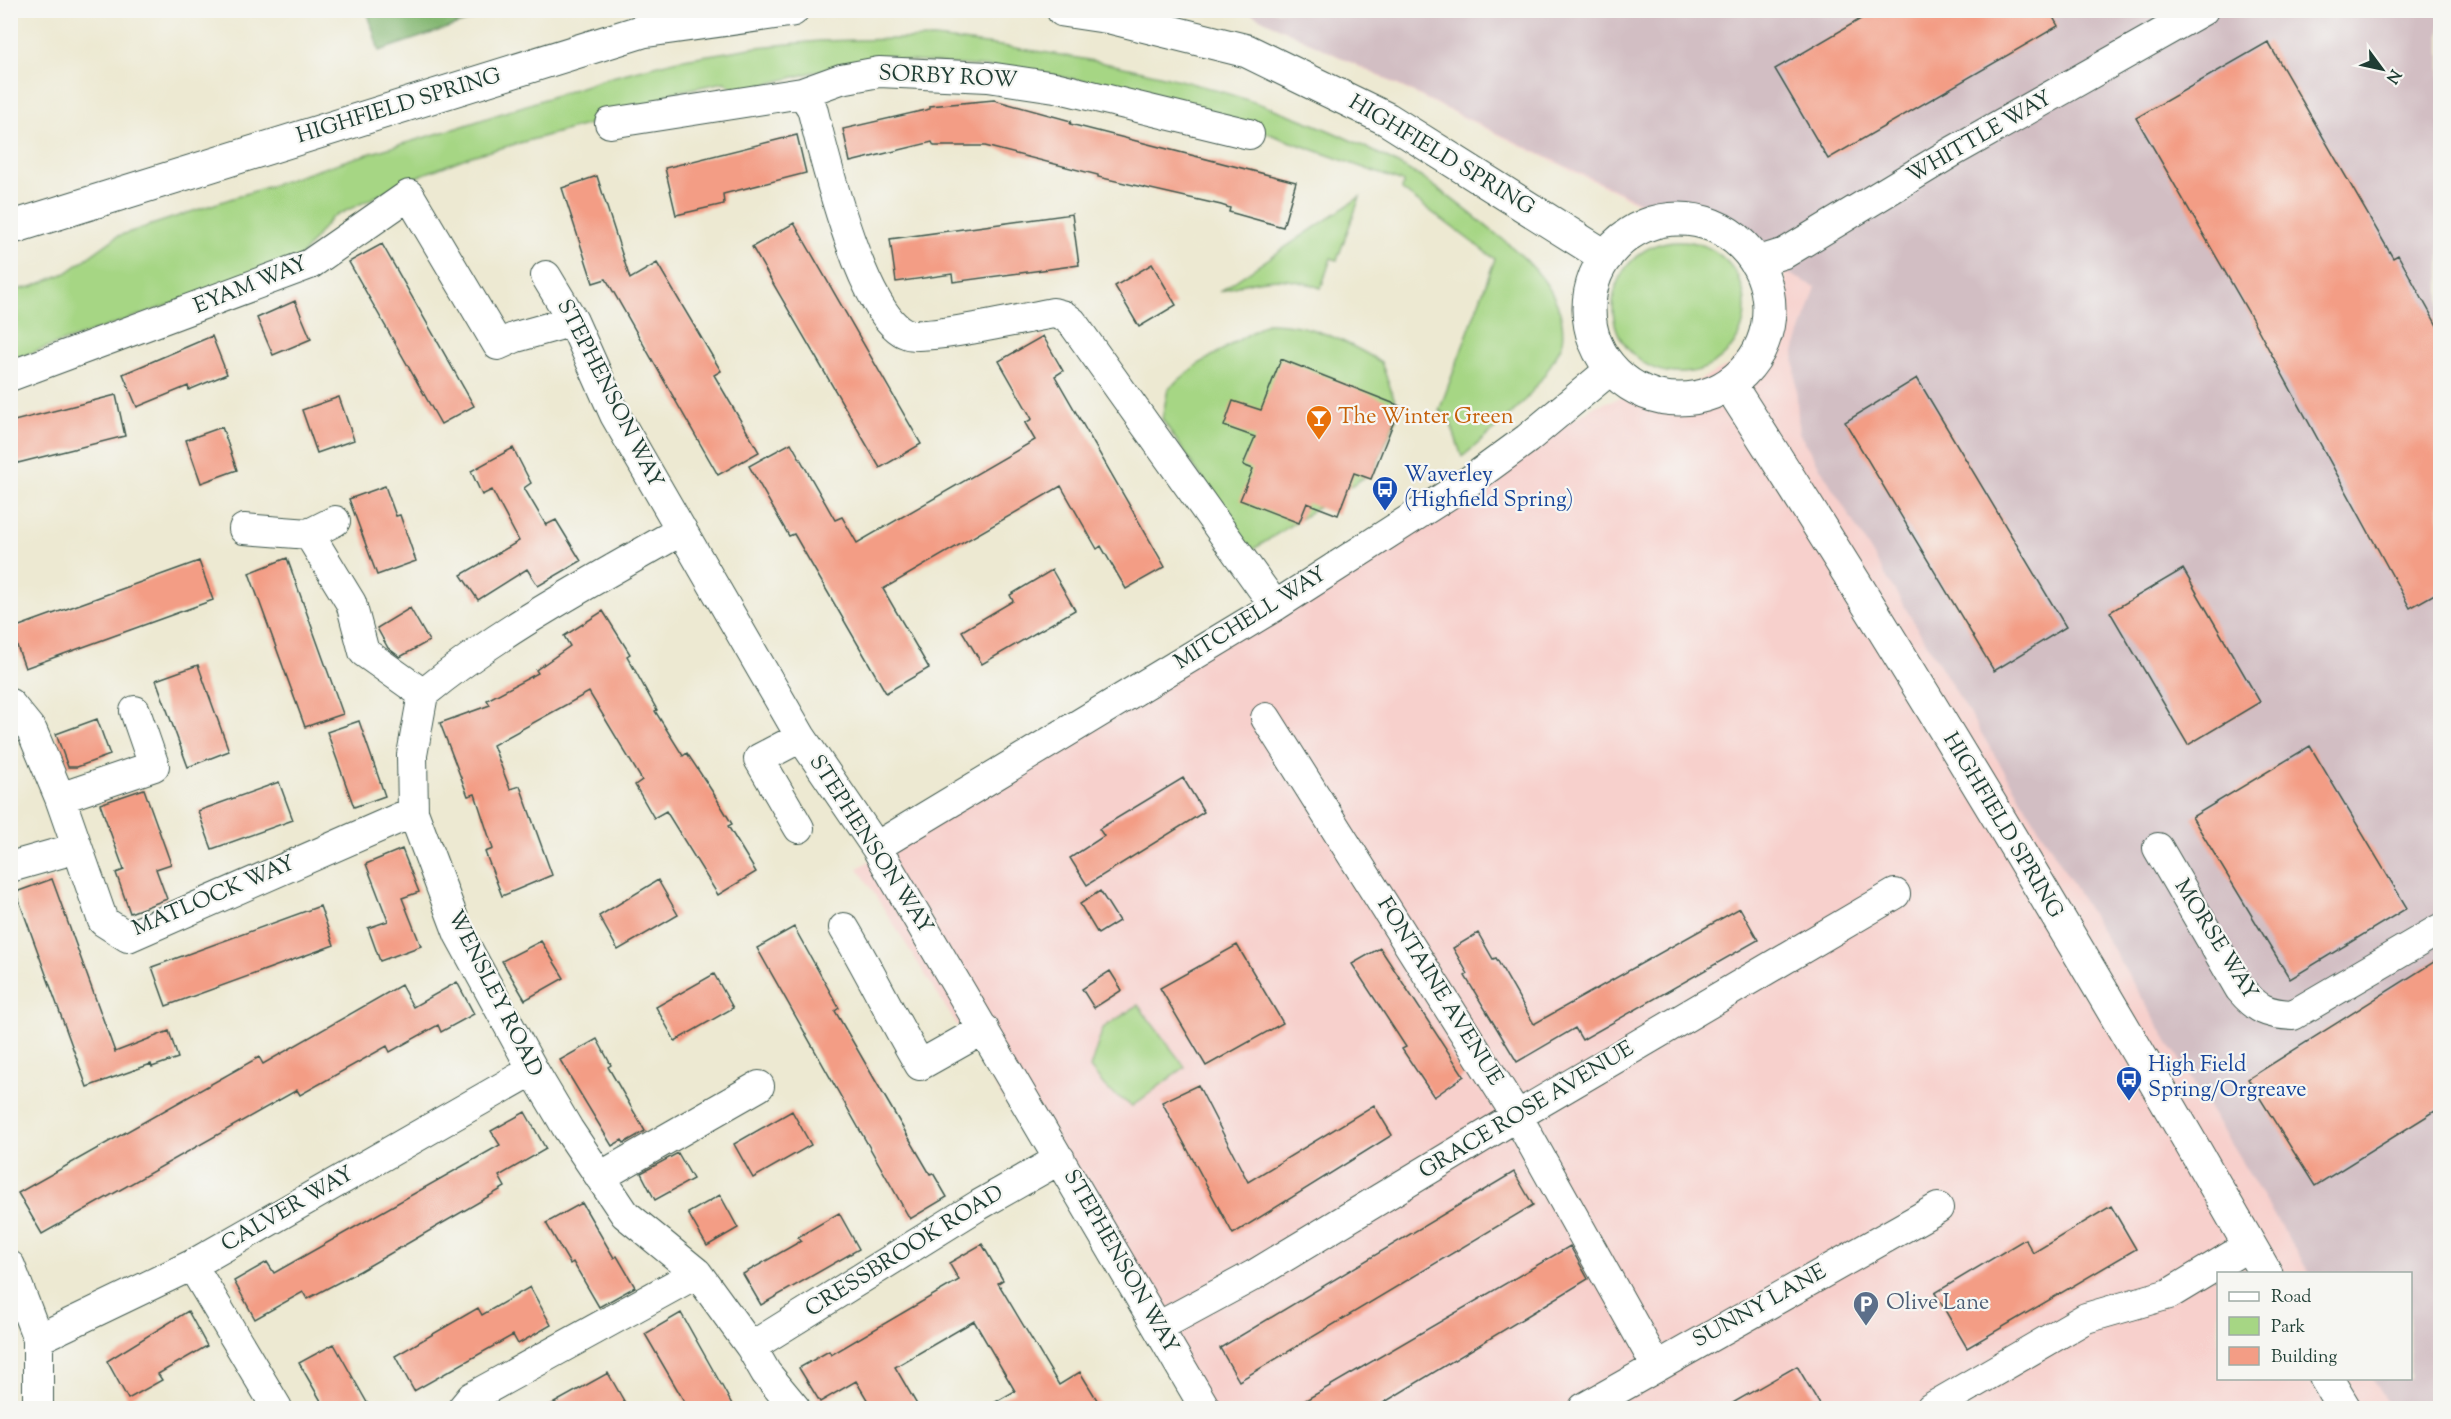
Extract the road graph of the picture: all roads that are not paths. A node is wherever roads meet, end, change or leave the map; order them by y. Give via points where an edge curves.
1 (792, 10) edge
2 (1062, 10) edge
3 (2203, 10) edge
4 (802, 93) junction
5 (610, 123) dead end
6 (1249, 134) dead end
7 (10, 228) edge
8 (1606, 257) junction
9 (1756, 262) junction
10 (546, 276) dead end
11 (573, 321) junction
12 (1611, 369) junction
13 (10, 375) edge
14 (1729, 384) junction
15 (335, 521) dead end
16 (244, 529) dead end
17 (682, 530) junction
18 (309, 534) junction
19 (1275, 606) junction
20 (423, 694) junction
21 (10, 704) edge
22 (135, 711) dead end
23 (1266, 718) dead end
24 (801, 737) junction
25 (60, 798) junction
26 (413, 812) junction
27 (799, 828) dead end
28 (876, 847) junction
29 (77, 848) junction
30 (2158, 848) dead end
31 (10, 867) edge
32 (1896, 894) dead end
33 (844, 928) dead end
34 (2440, 929) edge
35 (984, 1029) junction
36 (533, 1070) junction
37 (759, 1086) dead end
38 (1517, 1116) junction
39 (1060, 1159) junction
40 (600, 1177) junction
41 (1938, 1208) dead end
42 (2250, 1245) junction
43 (192, 1265) junction
44 (10, 1266) edge
45 (2265, 1272) edge
46 (697, 1273) junction
47 (1158, 1327) junction
48 (38, 1339) junction
49 (751, 1347) junction
50 (1656, 1365) junction
51 (2327, 1380) edge
52 (38, 1408) edge
53 (277, 1408) edge
54 (463, 1408) edge
55 (795, 1408) edge
56 (1205, 1408) edge
57 (1584, 1408) edge
58 (1930, 1408) edge
59 (2344, 1408) edge

1 - 7 main road, HIGHFIELD SPRING via 643,30
2 - 8 main road, HIGHFIELD SPRING via 1110,17 1247,51 1387,118
3 - 9 street, WHITTLE WAY via 1952,152 1785,253
4 - 5 street, SORBY ROW
4 - 6 street, SORBY ROW via 879,72 988,77 1055,87
4 - 19 street via 812,108 846,232 878,303 893,324 908,334 931,334 1053,314 1064,316
8 - 9 main road via 1623,239 1644,226 1672,219 1701,221 1728,233 1742,243
8 - 12 main road via 1591,290 1589,318 1596,345
9 - 14 main road via 1765,282 1769,314 1762,345 1747,369
10 - 11 street, STEPHENSON WAY
11 - 13 street, EYAM WAY via 498,345 409,195 310,264
11 - 17 street, STEPHENSON WAY via 615,415
12 - 14 main road via 1634,387 1662,398 1692,399
12 - 19 street, MITCHELL WAY via 1471,480
14 - 42 main road, HIGHFIELD SPRING via 1996,815
15 - 18 street
16 - 18 street
17 - 20 street via 547,606 468,657
17 - 24 street, STEPHENSON WAY
18 - 20 street via 351,603 364,652
19 - 28 street, MITCHELL WAY
20 - 26 street, WENSLEY ROAD via 412,755
21 - 25 street, MATLOCK WAY via 32,731
22 - 25 street via 154,766
23 - 38 street, FONTAINE AVENUE
24 - 27 street via 759,759
24 - 28 street, STEPHENSON WAY
25 - 29 street, MATLOCK WAY
26 - 29 street, MATLOCK WAY via 128,937 103,921
26 - 36 street, WENSLEY ROAD via 459,934
28 - 35 street, STEPHENSON WAY
29 - 31 street
30 - 34 street, MORSE WAY via 2240,989 2254,1005 2276,1014 2293,1015
32 - 38 street, GRACE ROSE AVENUE
33 - 35 street via 920,1065
35 - 39 street, STEPHENSON WAY
36 - 40 street, WENSLEY ROAD
36 - 43 street, CALVER WAY
37 - 40 street
38 - 47 street, GRACE ROSE AVENUE via 1254,1275
38 - 50 street, FONTAINE AVENUE
39 - 47 street, STEPHENSON WAY
39 - 49 street, CRESSBROOK ROAD
40 - 46 street, WENSLEY ROAD via 625,1214
41 - 50 street, SUNNY LANE
42 - 45 main road, HIGHFIELD SPRING
42 - 58 street via 2169,1293 2086,1318
43 - 48 street, CALVER WAY
43 - 53 street
44 - 48 street
46 - 49 street, WENSLEY ROAD
46 - 54 street via 472,1397
47 - 56 street, STEPHENSON WAY
48 - 52 street
49 - 55 street, WENSLEY ROAD via 766,1373
50 - 57 street, SUNNY LANE
51 - 59 main road

